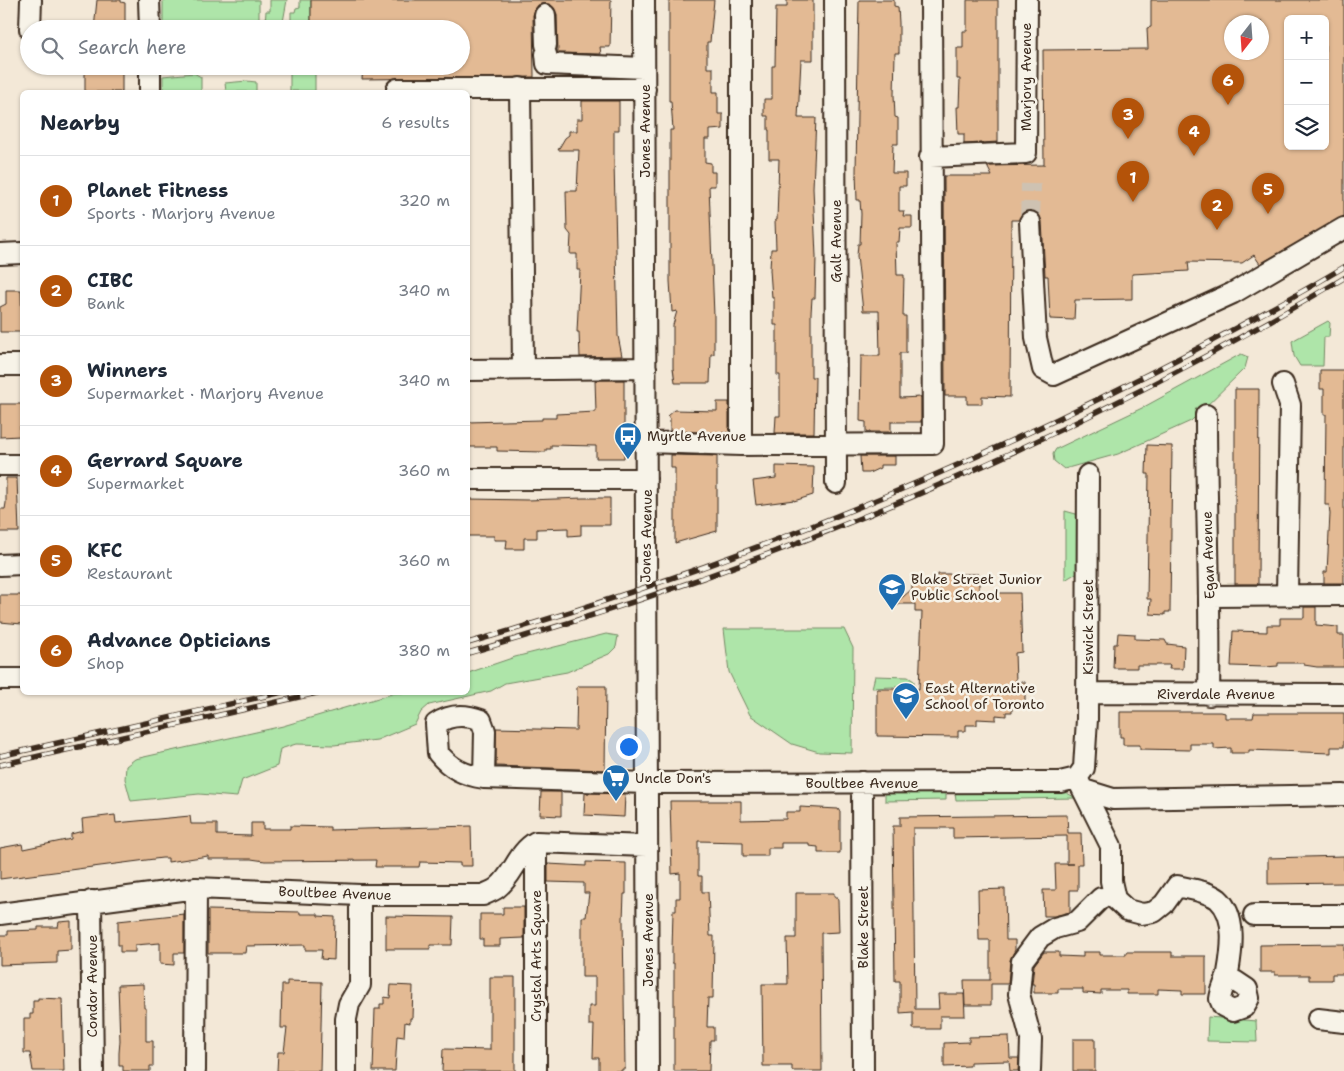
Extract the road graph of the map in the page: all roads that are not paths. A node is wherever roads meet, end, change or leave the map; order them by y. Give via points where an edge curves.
1 (31, 0) edge
2 (149, 0) edge
3 (644, 0) edge
4 (741, 0) edge
5 (835, 0) edge
6 (931, 0) edge
7 (1027, 0) edge
8 (545, 15) dead end
9 (30, 20) edge
10 (150, 20) edge
11 (644, 68) junction
12 (150, 75) edge
13 (520, 88) junction
14 (645, 89) junction
15 (150, 90) edge
16 (438, 90) edge
17 (930, 157) junction
18 (1030, 222) tunnel mouth
19 (1344, 228) edge
20 (20, 253) edge
21 (0, 254) edge
22 (0, 365) edge
23 (20, 365) edge
24 (646, 368) junction
25 (523, 369) junction
26 (470, 370) edge
27 (1283, 384) dead end
28 (1206, 415) dead end
29 (646, 442) junction
30 (741, 445) junction
31 (836, 445) junction
32 (0, 465) edge
33 (20, 465) edge
34 (1088, 475) dead end
35 (470, 479) edge
36 (646, 479) junction
37 (836, 483) dead end
38 (0, 564) edge
39 (20, 564) edge
40 (1287, 595) junction
41 (1344, 595) edge
42 (1211, 596) junction
43 (0, 679) edge
44 (20, 679) edge
45 (1088, 693) junction
46 (1209, 694) junction
47 (1344, 694) edge
48 (484, 778) dead end
49 (862, 782) junction
50 (647, 783) junction
51 (1081, 784) junction
52 (1344, 795) edge
53 (536, 842) junction
54 (647, 846) junction
55 (196, 888) junction
56 (360, 894) junction
57 (1101, 898) dead end
58 (91, 901) junction
59 (0, 914) edge
60 (1254, 915) dead end
61 (1344, 915) edge
62 (1236, 981) dead end
63 (1318, 1018) dead end
64 (1344, 1022) edge
65 (93, 1071) edge
66 (195, 1071) edge
67 (346, 1071) edge
68 (536, 1071) edge
69 (648, 1071) edge
70 (862, 1071) edge
71 (1030, 1071) edge

1 - 9 street
2 - 10 street
3 - 11 street, Jones Avenue
4 - 30 street
5 - 31 street, Galt Avenue
6 - 17 street
7 - 17 street, Marjory Avenue via 1026,154
8 - 11 street via 546,64
11 - 14 street, Jones Avenue
12 - 15 street
13 - 14 street
13 - 16 street
13 - 25 street
14 - 24 street, Jones Avenue
17 - 31 street via 933,444
18 - 19 street via 1036,338 1043,369 1054,375 1233,293
20 - 21 street
22 - 23 street
24 - 25 street
24 - 29 street, Jones Avenue
25 - 26 street
27 - 40 street via 1290,405
28 - 42 street, Egan Avenue via 1207,569
29 - 30 street
29 - 36 street, Jones Avenue
30 - 31 street
31 - 37 street, Galt Avenue
32 - 33 street
34 - 45 street, Kiswick Street
35 - 36 street
36 - 50 street, Jones Avenue
38 - 39 street
40 - 41 street
40 - 42 street
42 - 46 street, Egan Avenue
43 - 44 street
45 - 46 street, Riverdale Avenue
45 - 51 street, Kiswick Street
46 - 47 street, Riverdale Avenue
48 - 50 street, Boultbee Avenue
49 - 50 street, Boultbee Avenue
49 - 51 street, Boultbee Avenue
49 - 70 street, Blake Street
50 - 54 street, Jones Avenue
51 - 52 street via 1113,799
51 - 62 street via 1111,846 1111,881 1115,899 1127,910 1142,914 1158,909 1177,886 1217,898 1230,917 1231,928 1228,973 1220,999 1223,1006 1233,1011 1244,1007 1249,998 1247,990
53 - 54 street
53 - 56 street, Boultbee Avenue via 521,855 497,888 483,895
53 - 68 street, Crystal Arts Square
54 - 69 street, Jones Avenue
55 - 56 street, Boultbee Avenue
55 - 58 street, Boultbee Avenue
55 - 66 street
56 - 67 street via 360,985 349,1004 346,1019
57 - 71 street via 1077,922 1055,928 1040,938 1022,961 1019,994 1031,1039
58 - 59 street, Boultbee Avenue
58 - 65 street, Condor Avenue
60 - 61 street
63 - 64 street

